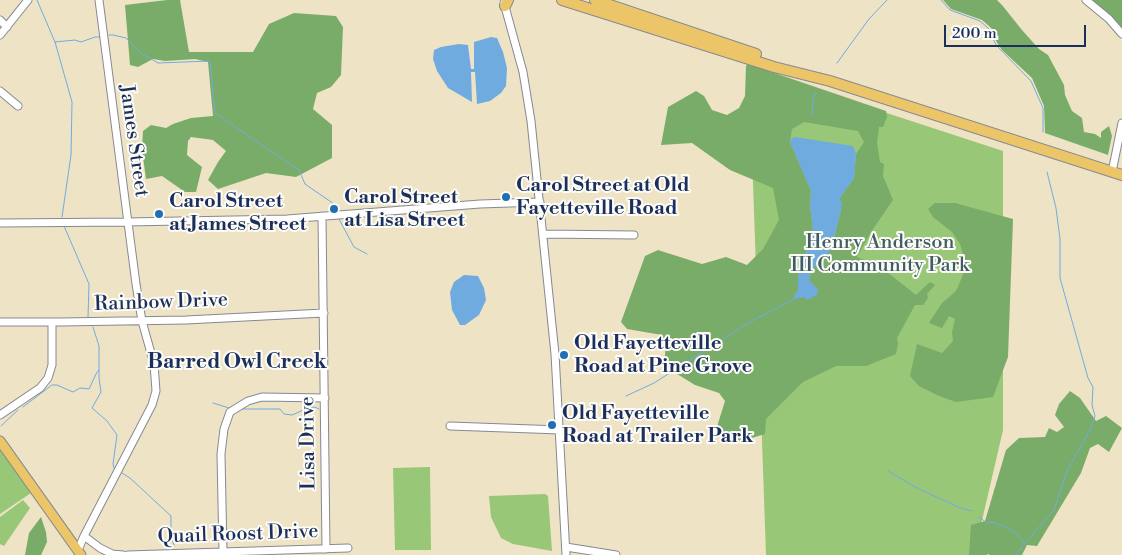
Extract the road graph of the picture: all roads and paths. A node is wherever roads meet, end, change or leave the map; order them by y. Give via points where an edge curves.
1 (28, 0) edge
2 (99, 0) edge
3 (562, 0) edge
4 (595, 0) edge
5 (1086, 0) edge
6 (506, 2) edge
7 (0, 20) edge
8 (7, 27) junction
9 (1122, 34) edge
10 (0, 35) edge
11 (830, 81) junction
12 (0, 91) edge
13 (18, 106) dead end
14 (1122, 123) edge
15 (1117, 173) edge
16 (540, 202) junction
17 (322, 216) junction
18 (127, 222) junction
19 (0, 223) edge
20 (543, 234) junction
21 (634, 235) dead end
22 (324, 314) junction
23 (142, 321) junction
24 (0, 322) edge
25 (52, 322) junction
26 (325, 398) junction
27 (0, 416) edge
28 (450, 426) dead end
29 (560, 430) junction
30 (0, 441) edge
31 (84, 536) junction
32 (71, 540) junction
33 (566, 547) junction
34 (348, 548) dead end
35 (326, 549) junction
36 (223, 552) junction
37 (79, 553) edge
38 (123, 555) edge
39 (128, 555) edge
40 (566, 555) edge
41 (616, 555) edge

1 - 8 street
2 - 18 street, James Street
3 - 11 highway via 774,67
4 - 11 highway
5 - 9 street
6 - 16 street via 526,86
7 - 8 street
8 - 10 street
11 - 15 highway
12 - 13 street
14 - 15 street
16 - 17 street
16 - 20 street
17 - 18 street
17 - 22 street, Lisa Drive
18 - 19 street
18 - 23 street, James Street
20 - 21 street
20 - 29 street
22 - 23 street, Rainbow Drive
22 - 26 street, Lisa Drive
23 - 25 street, Rainbow Drive
23 - 31 street, James Street via 154,364 154,398
24 - 25 street, Rainbow Drive
25 - 27 street via 52,365 48,378 40,388
26 - 35 street, Lisa Drive
26 - 36 street via 262,397 230,412 221,454
28 - 29 street
29 - 33 street
30 - 32 main road
31 - 32 street
31 - 37 street, James Street
31 - 38 street via 112,554
32 - 37 main road
33 - 40 street
33 - 41 street
34 - 35 street, Quail Roost Drive
35 - 36 street, Quail Roost Drive
36 - 39 street, Quail Roost Drive

